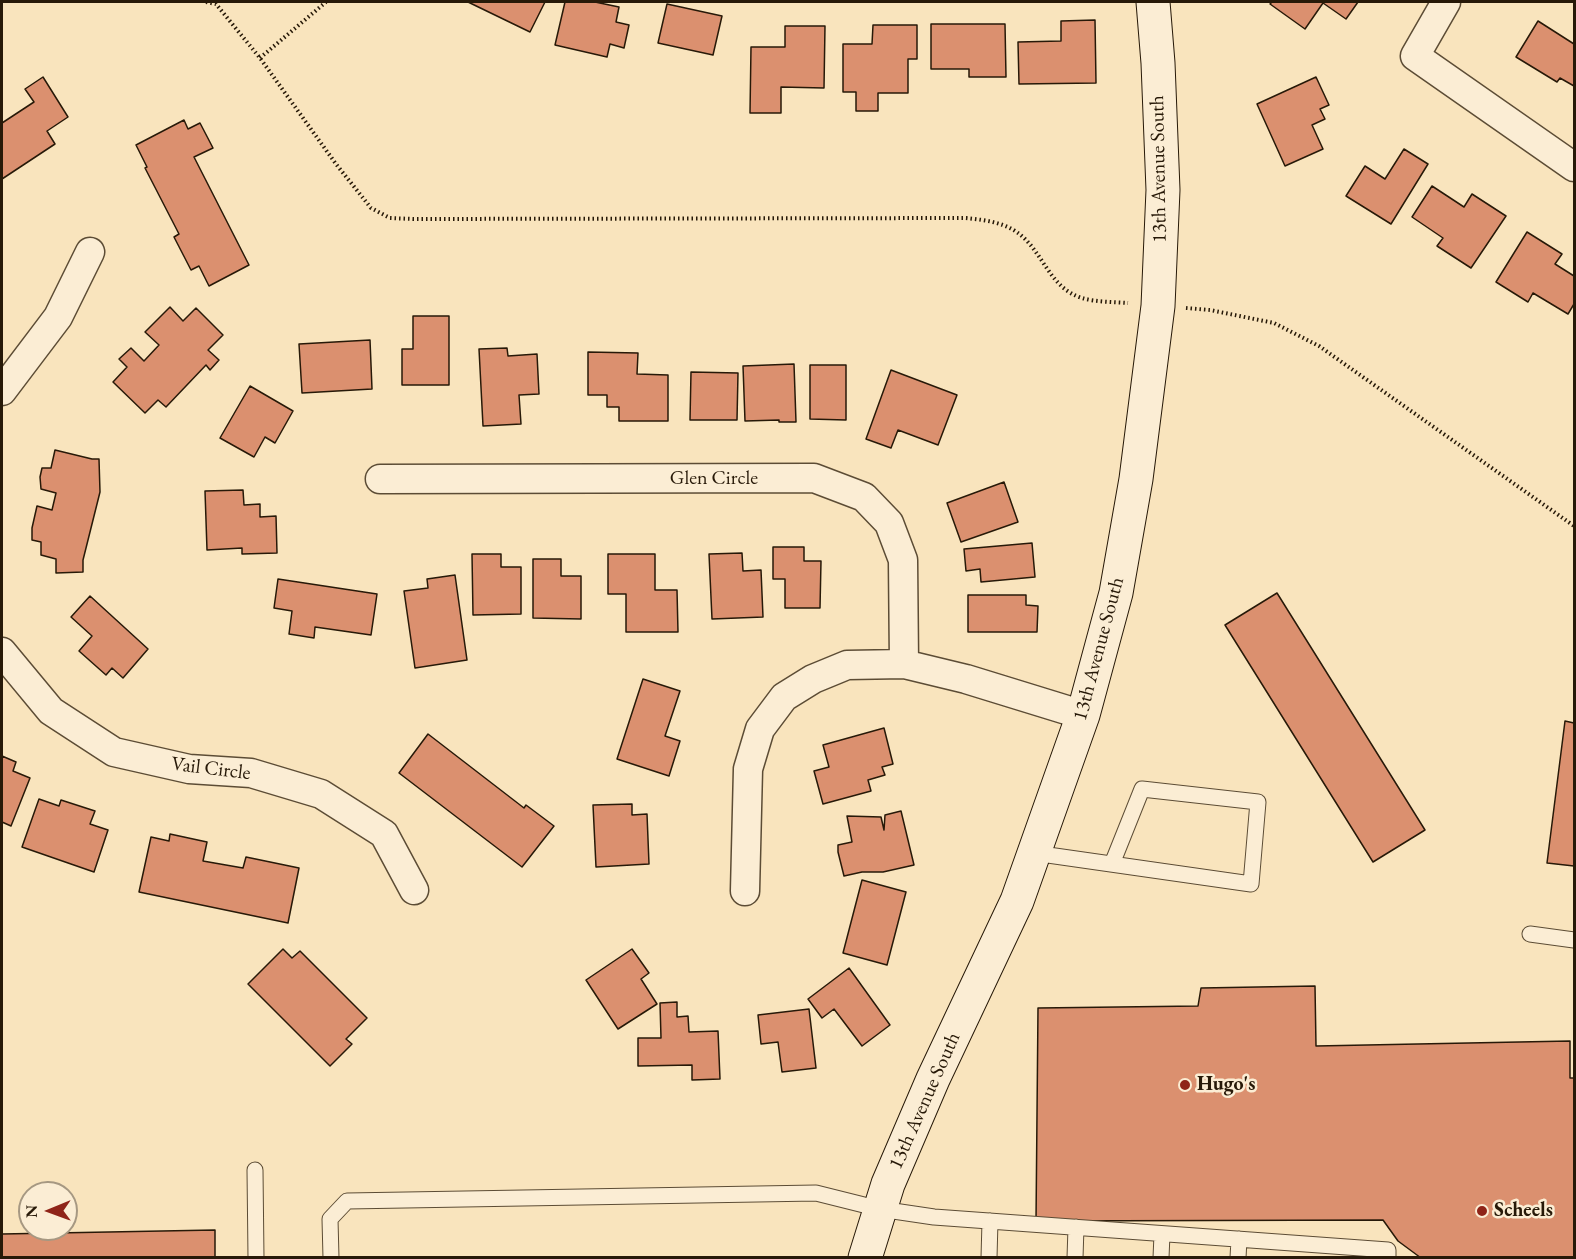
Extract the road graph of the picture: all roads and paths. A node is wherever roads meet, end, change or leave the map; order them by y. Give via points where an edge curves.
1 (206, 2) edge
2 (326, 2) edge
3 (1153, 2) edge
4 (1446, 2) edge
5 (260, 58) junction
6 (1575, 167) edge
7 (90, 252) dead end
8 (1158, 306) junction
9 (2, 391) edge
10 (380, 479) dead end
11 (1575, 526) edge
12 (2, 652) edge
13 (904, 664) junction
14 (1083, 715) junction
15 (1034, 853) junction
16 (1112, 864) junction
17 (414, 890) dead end
18 (745, 891) dead end
19 (1530, 934) dead end
20 (1575, 940) edge
21 (255, 1170) dead end
22 (880, 1209) junction
23 (990, 1221) junction
24 (1076, 1227) junction
25 (1162, 1233) junction
26 (1239, 1239) junction
27 (1316, 1251) edge
28 (256, 1257) edge
29 (330, 1257) edge
30 (864, 1257) edge
31 (989, 1257) edge
32 (1075, 1257) edge
33 (1161, 1257) edge
34 (1239, 1257) edge
35 (1388, 1257) edge

1 - 5 path via 216,4
2 - 5 path
3 - 8 street, 13th Avenue South via 1163,190
4 - 6 street via 1415,56
5 - 8 path via 371,208 390,218 994,221 1018,233 1061,286 1081,298
7 - 9 street via 58,317
8 - 11 path via 1207,309 1274,323 1319,346
8 - 14 street, 13th Avenue South via 1136,479 1116,593
10 - 13 street, Glen Circle via 814,478 864,497 889,523 903,560
12 - 17 street, Vail Circle via 51,711 114,752 189,769 251,773 321,794 384,834
13 - 14 street
13 - 18 street via 847,665 813,679 784,698 760,729 748,769
14 - 15 street, 13th Avenue South
15 - 16 lane
15 - 22 street, 13th Avenue South via 1017,902 933,1079
16 - 16 lane via 1251,884 1258,802 1142,789
19 - 20 lane
21 - 28 lane
22 - 23 lane
22 - 29 lane via 816,1193 347,1201 330,1219
22 - 30 street, 13th Avenue South
23 - 24 lane
23 - 31 lane
24 - 25 lane
24 - 32 lane
25 - 26 lane
25 - 33 lane
26 - 27 lane
26 - 34 lane
27 - 35 lane via 1388,1250

